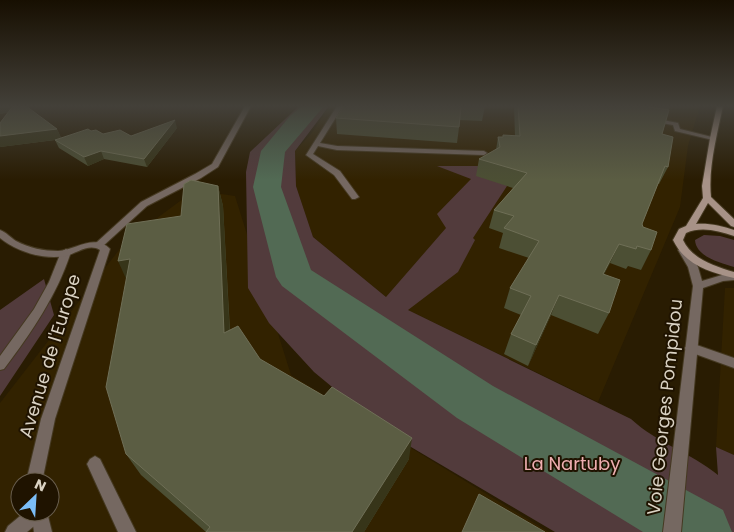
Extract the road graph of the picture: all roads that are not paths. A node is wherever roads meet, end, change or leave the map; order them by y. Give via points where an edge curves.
1 (234, 131) edge
2 (325, 131) edge
3 (681, 131) edge
4 (715, 131) edge
5 (713, 138) junction
6 (317, 144) junction
7 (484, 153) dead end
8 (355, 197) dead end
9 (707, 198) junction
10 (734, 224) edge
11 (690, 227) junction
12 (0, 232) edge
13 (734, 232) edge
14 (100, 244) junction
15 (682, 247) junction
16 (66, 252) junction
17 (734, 276) edge
18 (698, 286) junction
19 (691, 348) junction
20 (734, 363) edge
21 (0, 365) edge
22 (95, 464) dead end
23 (36, 472) edge
24 (26, 522) edge
25 (14, 532) edge
26 (127, 532) edge
27 (672, 532) edge

1 - 14 street via 215,166 144,204
2 - 6 street
3 - 5 street
4 - 5 main road
5 - 9 main road
6 - 7 street via 337,148
6 - 8 street via 309,155 337,173
9 - 10 main road
9 - 11 main road
11 - 13 main road
11 - 15 main road via 679,233
12 - 16 street via 28,250 49,254
14 - 16 street
14 - 23 street, Avenue de l'Europe via 105,249 48,419
15 - 17 main road via 703,264
15 - 18 street, Voie Georges Pompidou
16 - 21 street via 61,271 21,338
17 - 18 street, Voie Georges Pompidou
18 - 19 street, Voie Georges Pompidou
19 - 20 street
19 - 27 street, Voie Georges Pompidou
22 - 26 street
24 - 25 street

